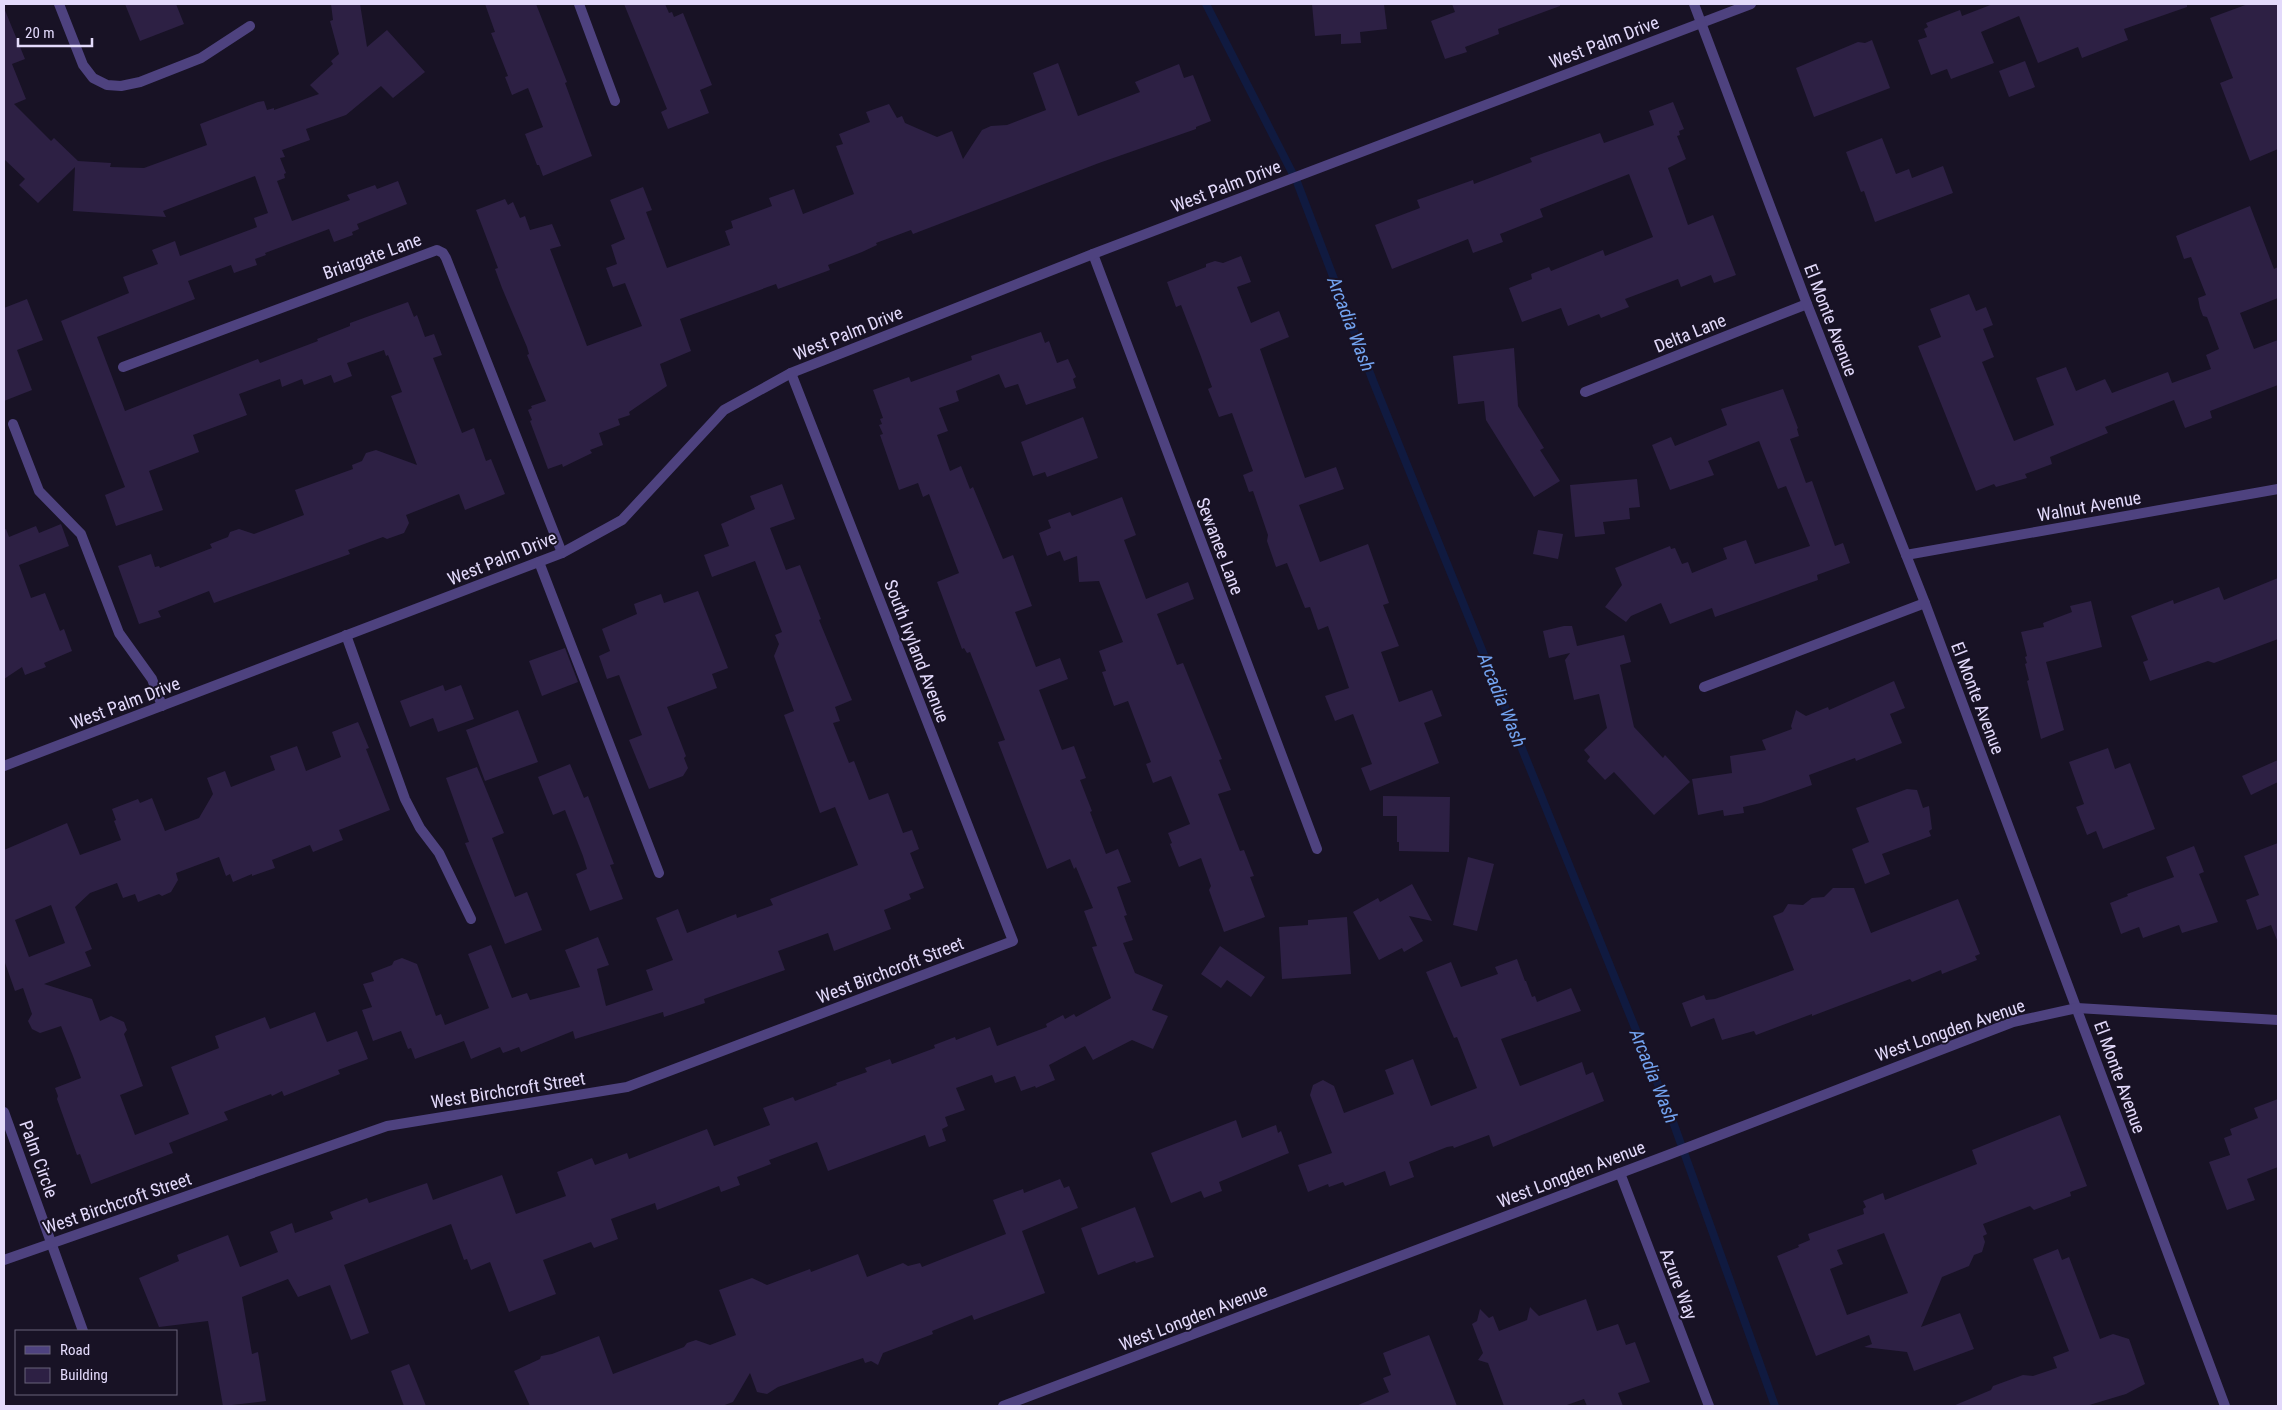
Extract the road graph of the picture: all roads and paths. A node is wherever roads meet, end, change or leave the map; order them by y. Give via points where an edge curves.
1 (60, 4) edge
2 (579, 4) edge
3 (1694, 4) edge
4 (1751, 4) edge
5 (1701, 23) junction
6 (250, 26) dead end
7 (615, 101) dead end
8 (1093, 254) junction
9 (1807, 304) junction
10 (123, 367) dead end
11 (791, 373) junction
12 (1585, 392) dead end
13 (13, 424) dead end
14 (2278, 489) edge
15 (562, 553) junction
16 (1906, 555) junction
17 (538, 562) junction
18 (1925, 603) junction
19 (346, 635) junction
20 (1704, 687) dead end
21 (162, 706) junction
22 (4, 766) edge
23 (1317, 849) dead end
24 (659, 873) dead end
25 (471, 919) dead end
26 (1013, 941) joint
27 (2077, 1008) junction
28 (2278, 1020) edge
29 (4, 1112) edge
30 (1620, 1173) junction
31 (52, 1242) junction
32 (4, 1260) edge
33 (83, 1330) edge
34 (1003, 1406) edge
35 (1709, 1406) edge
36 (2225, 1406) edge

1 - 6 street via 83,65 93,78 107,85 140,82 202,58
2 - 7 street
3 - 5 street, El Monte Avenue
4 - 5 street, West Palm Drive
5 - 8 street, West Palm Drive
5 - 9 street, El Monte Avenue
8 - 11 street, West Palm Drive
8 - 23 street, Sewanee Lane
9 - 12 street, Delta Lane
9 - 16 street, El Monte Avenue
10 - 15 street, Briargate Lane via 437,250 446,258
11 - 15 street, West Palm Drive via 724,410 622,520
11 - 26 street, South Ivyland Avenue
13 - 21 street via 39,491 81,534 119,634 152,679
14 - 16 street, Walnut Avenue
15 - 17 street, West Palm Drive
16 - 18 street, El Monte Avenue
17 - 19 street, West Palm Drive
17 - 24 street
18 - 20 street
18 - 27 street, El Monte Avenue
19 - 21 street, West Palm Drive
19 - 25 street via 405,799 420,828 439,853
21 - 22 street, West Palm Drive
26 - 31 street, West Birchcroft Street via 627,1087 386,1126
27 - 28 street, West Longden Avenue
27 - 30 street, West Longden Avenue via 2013,1022
27 - 36 street, El Monte Avenue
29 - 31 street, Palm Circle
30 - 34 street, West Longden Avenue
30 - 35 street, Azure Way
31 - 32 street, West Birchcroft Street
31 - 33 street, Palm Circle

